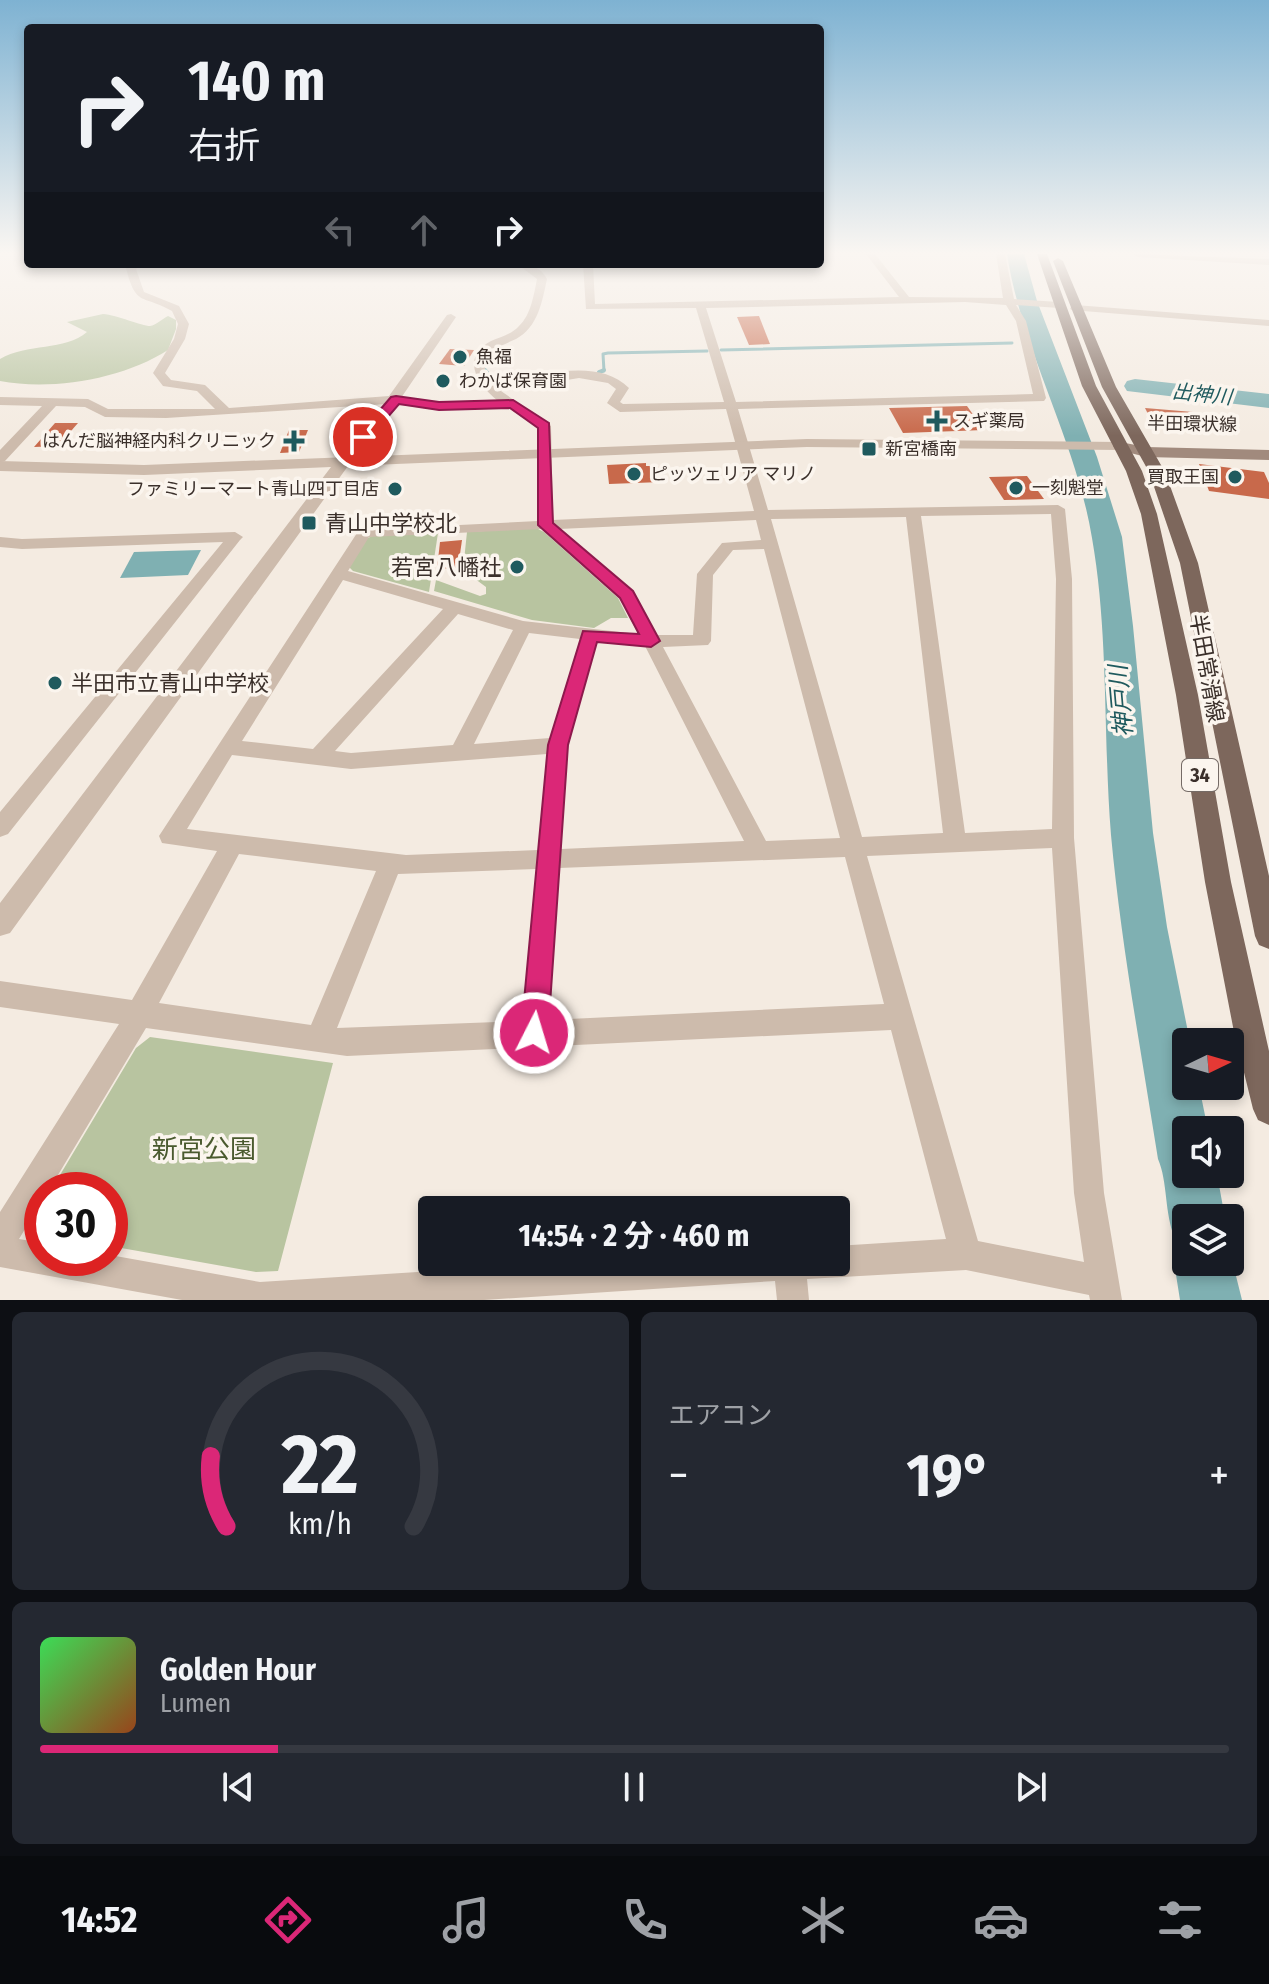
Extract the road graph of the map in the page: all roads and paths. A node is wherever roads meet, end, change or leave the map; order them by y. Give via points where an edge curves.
1 (181, 315) edge
2 (530, 315) edge
3 (703, 315) edge
4 (1018, 315) edge
5 (1063, 315) edge
6 (1078, 315) edge
7 (1161, 315) edge
8 (451, 317) dead end
9 (1269, 323) edge
10 (492, 389) junction
11 (396, 400) junction
12 (0, 401) edge
13 (51, 404) junction
14 (513, 404) junction
15 (729, 406) junction
16 (226, 412) junction
17 (743, 445) junction
18 (1269, 446) edge
19 (1135, 447) junction
20 (545, 453) junction
21 (1269, 455) edge
22 (0, 458) edge
23 (343, 462) junction
24 (0, 466) edge
25 (913, 512) junction
26 (762, 515) junction
27 (546, 525) junction
28 (0, 542) edge
29 (769, 544) junction
30 (338, 573) junction
31 (455, 606) junction
32 (523, 627) junction
33 (590, 635) junction
34 (651, 641) junction
35 (558, 745) junction
36 (227, 747) junction
37 (460, 752) junction
38 (318, 757) junction
39 (0, 828) edge
40 (1063, 838) junction
41 (955, 842) junction
42 (233, 844) junction
43 (853, 847) junction
44 (760, 851) junction
45 (548, 859) junction
46 (390, 864) junction
47 (0, 924) edge
48 (1269, 936) edge
49 (0, 994) edge
50 (138, 1015) junction
51 (900, 1016) junction
52 (534, 1033) junction
53 (318, 1041) junction
54 (1269, 1109) edge
55 (0, 1241) edge
56 (0, 1251) edge
57 (966, 1254) junction
58 (850, 1261) edge
59 (662, 1276) edge
60 (791, 1276) edge
61 (502, 1291) edge
62 (1105, 1291) edge
63 (259, 1299) edge
64 (793, 1300) edge

1 - 16 street via 174,349 159,366 162,379 201,388
2 - 10 street via 525,327 485,351 477,363 478,375
3 - 15 street
4 - 15 street via 1040,398
5 - 19 main road, 半田常滑線 / 34 via 1089,386
6 - 19 main road, 半田常滑線 / 34
7 - 9 street
8 - 11 street
10 - 14 street
10 - 15 street via 590,375 623,388 613,403 620,408
11 - 14 street via 439,406
11 - 16 street
11 - 23 street
12 - 13 street
13 - 16 street via 88,403 105,413
13 - 22 street
14 - 20 street via 545,426
15 - 17 street
17 - 19 street
17 - 20 street
17 - 26 street
18 - 19 main road, 半田環状線
19 - 21 main road, 半田環状線
19 - 48 main road, 半田常滑線 / 34 via 1157,472 1189,563
19 - 54 main road, 半田常滑線 / 34 via 1139,485 1161,560 1218,882
20 - 23 street
20 - 27 street
23 - 24 street via 118,470
23 - 47 street
25 - 26 street
25 - 40 street via 1058,509 1064,579
25 - 41 street
26 - 27 street
26 - 29 street
27 - 30 street via 364,533
27 - 34 street via 627,595
28 - 39 street via 235,537
29 - 34 street via 728,546 705,574 702,641
29 - 43 street
30 - 31 street
30 - 36 street
31 - 32 street
31 - 38 street
32 - 33 street
32 - 37 street
33 - 34 street
33 - 35 street
34 - 44 street
35 - 37 street
35 - 45 street
36 - 38 street
36 - 42 street via 170,836
37 - 38 street via 351,761
40 - 41 street
40 - 62 street via 1089,1193
41 - 43 street
42 - 46 street
42 - 50 street
43 - 44 street
43 - 51 street
44 - 45 street
45 - 46 street
45 - 52 street
46 - 53 street
49 - 50 street
50 - 53 street
50 - 55 street
51 - 52 street
51 - 57 street
52 - 53 street
56 - 63 street
57 - 58 street
57 - 62 street
59 - 61 street
60 - 64 street
61 - 63 street

